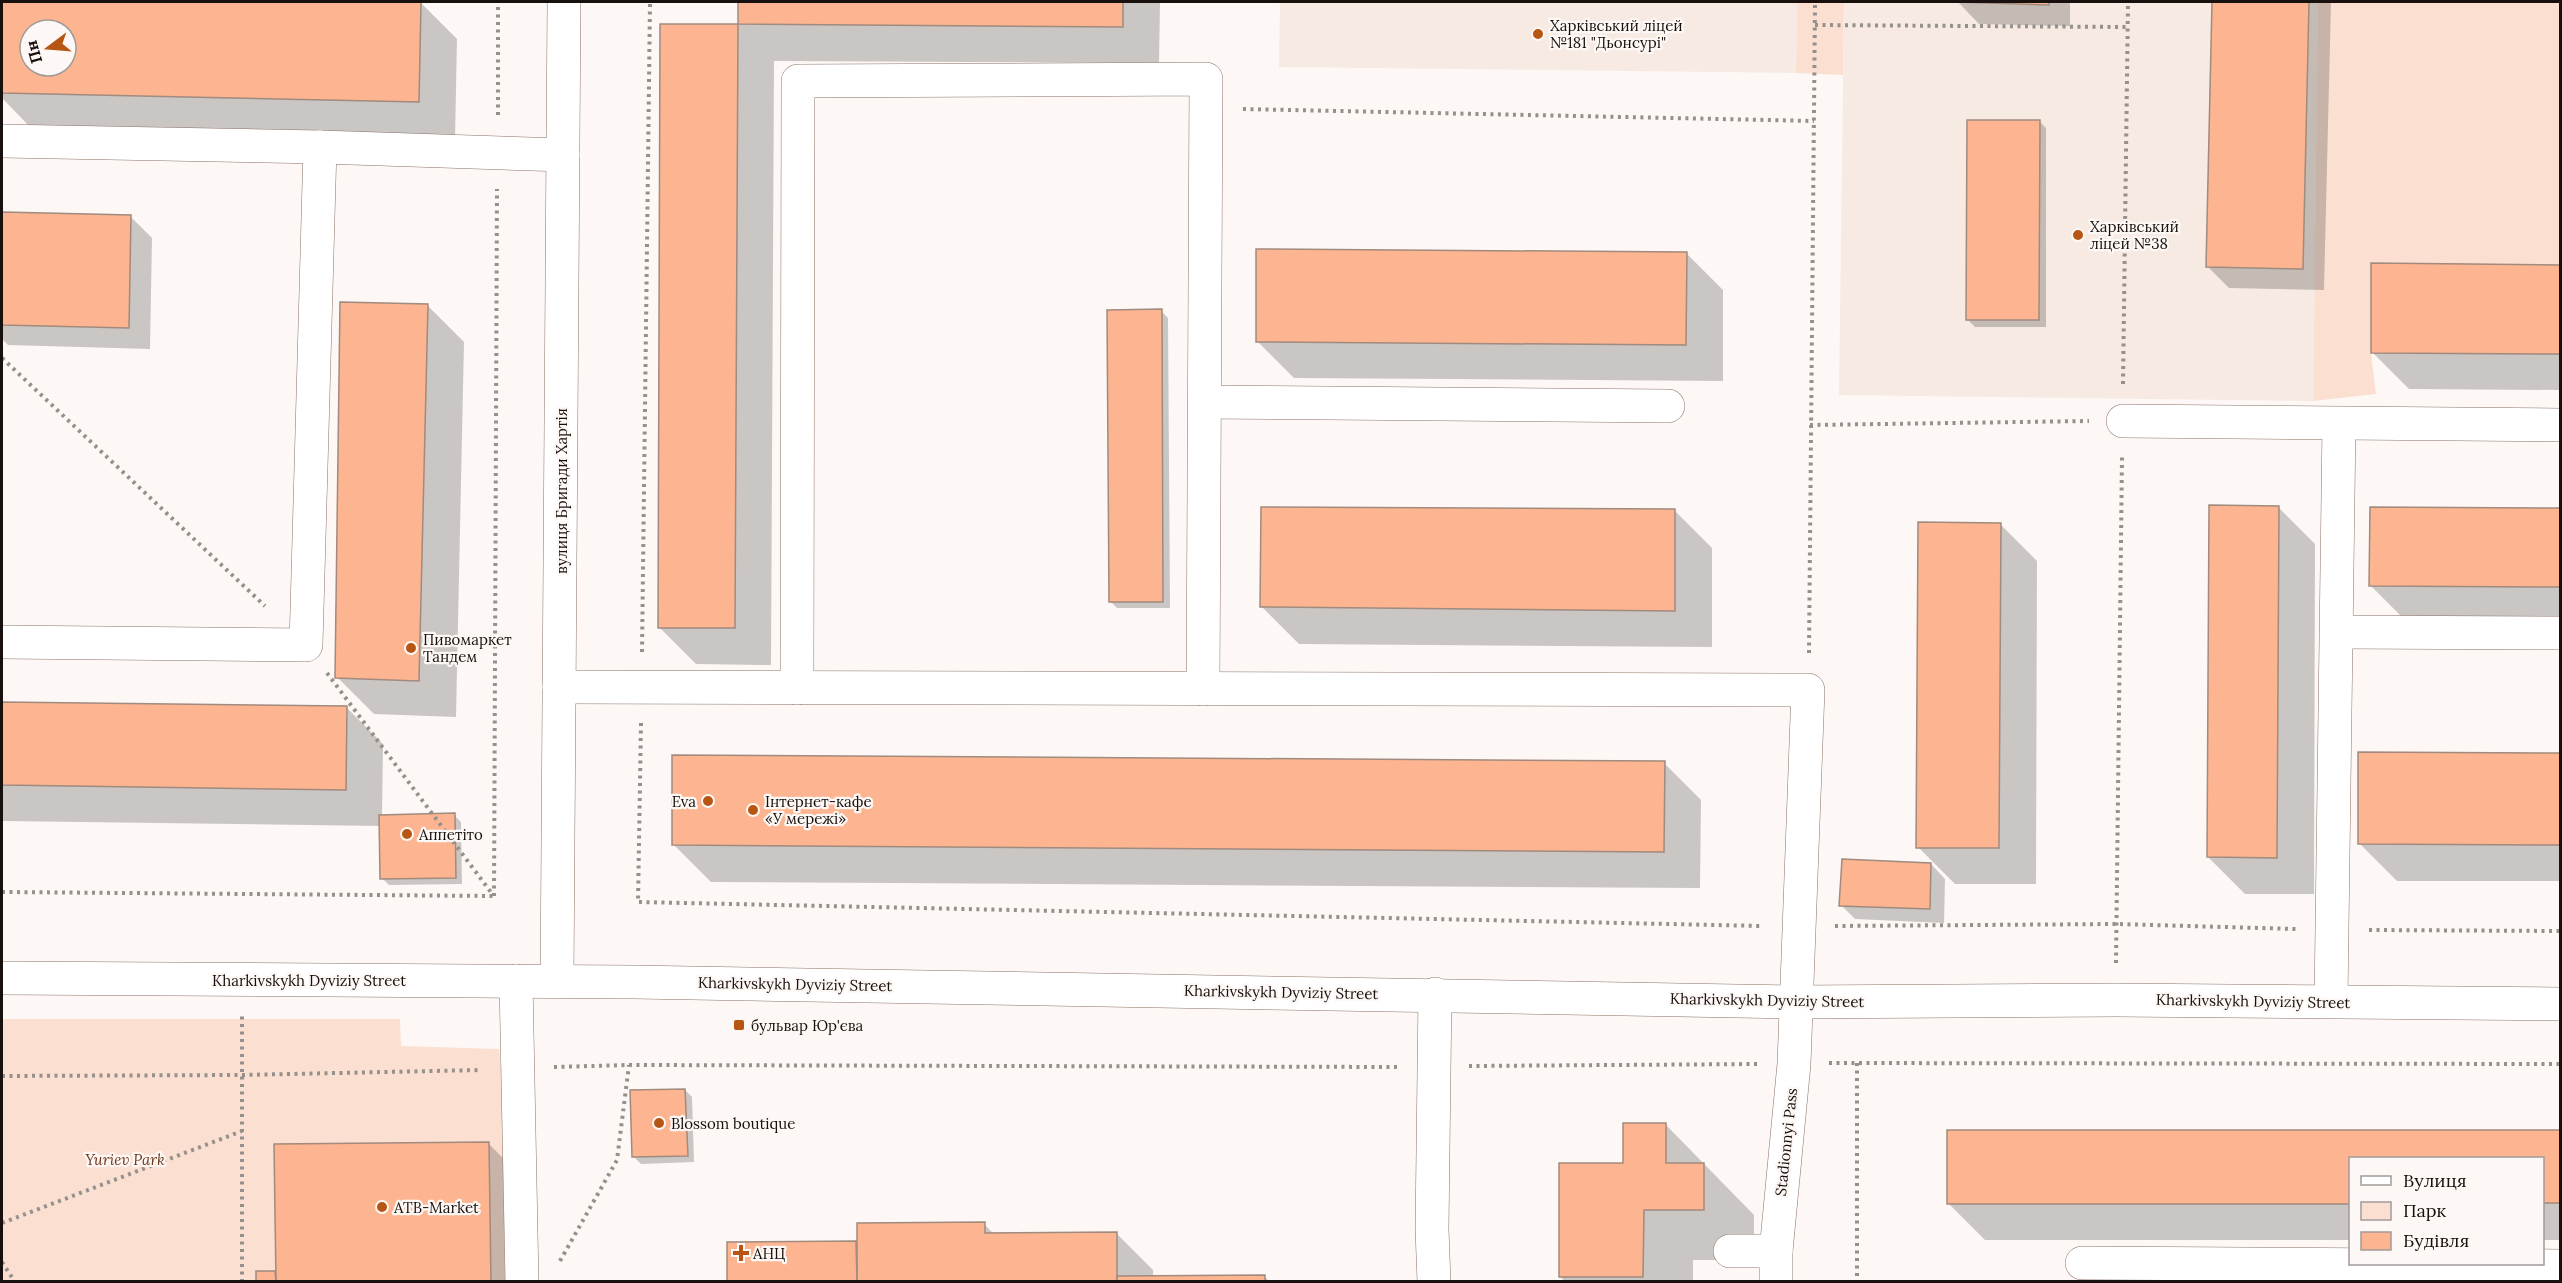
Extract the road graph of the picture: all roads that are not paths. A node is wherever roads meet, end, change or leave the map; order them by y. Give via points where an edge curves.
1 (564, 2) edge
2 (2, 141) edge
3 (320, 147) junction
4 (563, 154) junction
5 (1205, 402) junction
6 (1668, 406) dead end
7 (2122, 421) road end
8 (2338, 424) junction
9 (2560, 425) edge
10 (2338, 632) junction
11 (2560, 633) edge
12 (2, 642) edge
13 (560, 687) junction
14 (797, 687) junction
15 (1203, 689) junction
16 (2, 978) edge
17 (516, 981) junction
18 (557, 981) junction
19 (1435, 994) junction
20 (2331, 1001) junction
21 (1796, 1002) junction
22 (2560, 1004) edge
23 (1730, 1251) dead end
24 (2082, 1263) dead end
25 (2349, 1265) edge
26 (2401, 1265) edge
27 (1776, 1266) edge
28 (2560, 1266) edge
29 (522, 1281) edge
30 (1434, 1281) edge

1 - 4 street, вулиця Бригади Хартія
2 - 3 street
3 - 4 street
3 - 12 street via 306,645
4 - 13 street, вулиця Бригади Хартія
5 - 6 street
5 - 14 street via 1206,79 798,81
5 - 15 street
7 - 8 street
8 - 9 street
8 - 10 street
10 - 11 street
10 - 20 street
13 - 14 street
13 - 18 street, вулиця Бригади Хартія
14 - 15 street
15 - 21 street, Stadionnyi Pass via 1808,690
16 - 17 street, Kharkivskykh Dyviziy Street
17 - 18 street, Kharkivskykh Dyviziy Street
17 - 29 street
18 - 19 street, Kharkivskykh Dyviziy Street
19 - 21 street, Kharkivskykh Dyviziy Street
19 - 30 street
20 - 21 street, Kharkivskykh Dyviziy Street
20 - 22 street, Kharkivskykh Dyviziy Street
21 - 27 street, Stadionnyi Pass
23 - 27 street
24 - 25 street
26 - 28 street

